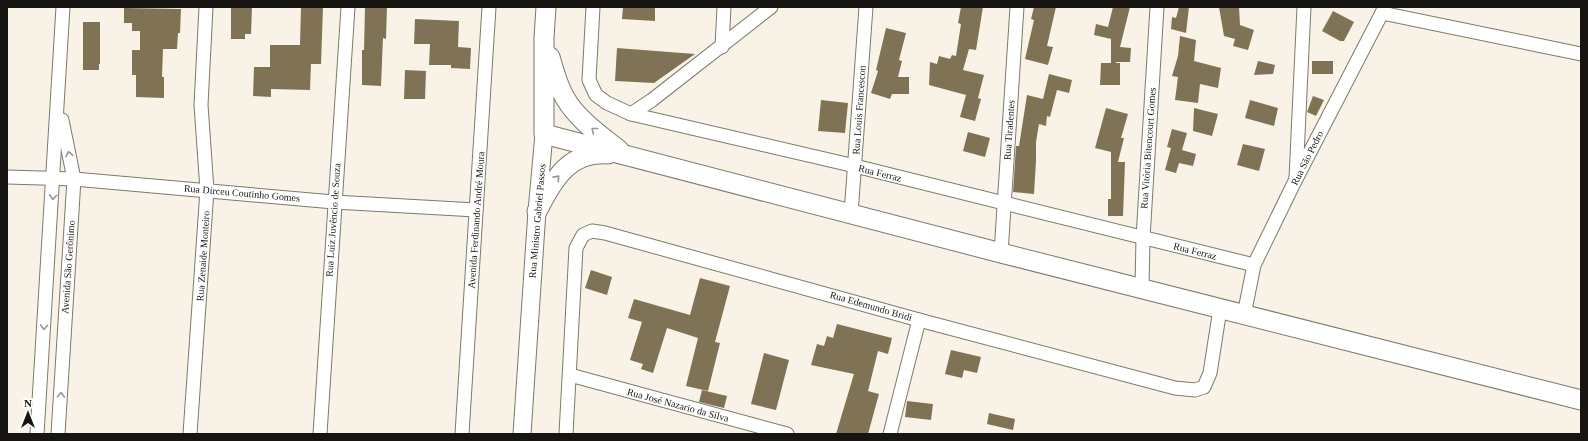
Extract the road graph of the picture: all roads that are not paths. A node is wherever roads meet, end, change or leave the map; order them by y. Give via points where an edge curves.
1 (63, 7) edge
2 (206, 7) edge
3 (348, 7) edge
4 (489, 7) edge
5 (546, 7) edge
6 (593, 7) edge
7 (724, 7) edge
8 (771, 7) edge
9 (866, 7) edge
10 (1017, 7) edge
11 (1157, 7) edge
12 (1304, 7) edge
13 (1384, 10) edge
14 (544, 38) junction
15 (722, 46) junction
16 (1581, 54) edge
17 (58, 102) junction
18 (631, 114) junction
19 (544, 134) junction
20 (625, 155) junction
21 (855, 166) junction
22 (7, 177) edge
23 (54, 178) junction
24 (74, 179) junction
25 (1295, 181) junction
26 (207, 190) junction
27 (334, 202) junction
28 (1004, 204) junction
29 (476, 210) junction
30 (537, 211) junction
31 (851, 214) junction
32 (1143, 238) junction
33 (1001, 253) junction
34 (1254, 265) junction
35 (1142, 288) junction
36 (1220, 309) junction
37 (1244, 315) junction
38 (918, 320) junction
39 (570, 375) junction
40 (1581, 400) edge
41 (38, 434) edge
42 (58, 434) edge
43 (190, 434) edge
44 (320, 434) edge
45 (462, 434) edge
46 (522, 434) edge
47 (566, 434) edge
48 (787, 434) edge
49 (890, 434) edge

1 - 17 street, Avenida São Gerônimo
2 - 26 street, Rua Zenaide Monteiro via 201,104
3 - 27 street, Rua Luiz Juvêncio de Souza
4 - 29 street, Avenida Ferdinando André Moura
5 - 14 main road, Rua Ministro Gabriel Passos
6 - 18 street, Rua Ferraz via 590,80 596,95
7 - 15 street
8 - 15 street
9 - 21 street, Rua Louis Francescon
10 - 28 street, Rua Tiradentes
11 - 32 street, Rua Vitória Bitencourt Gomes
12 - 25 street
13 - 16 street
13 - 25 street, Rua São Pedro
14 - 19 main road, Rua Ministro Gabriel Passos
20 -> 14 main road via 586,124 565,98
15 - 18 street
17 - 23 street, Avenida São Gerônimo
24 -> 17 street, Avenida São Gerônimo
18 - 21 street, Rua Ferraz
19 - 20 main road
19 - 30 street, Rua Ministro Gabriel Passos
30 -> 20 main road via 553,182 572,162 594,153
20 - 31 main road
21 - 28 street, Rua Ferraz
21 - 31 street, Rua Louis Francescon
22 - 23 street, Rua Dirceu Coutinho Gomes
23 - 24 street, Rua Dirceu Coutinho Gomes
23 -> 41 street, Avenida São Gerônimo
24 - 26 street, Rua Dirceu Coutinho Gomes
42 -> 24 street, Avenida São Gerônimo
25 - 34 street, Rua São Pedro
26 - 27 street, Rua Dirceu Coutinho Gomes
26 - 43 street, Rua Zenaide Monteiro
27 - 29 street, Rua Dirceu Coutinho Gomes
27 - 44 street, Rua Luiz Juvêncio de Souza
28 - 32 street, Rua Ferraz
28 - 33 street, Rua Tiradentes
29 - 45 street, Avenida Ferdinando André Moura
30 - 46 street, Rua Ministro Gabriel Passos
31 - 33 main road
32 - 34 street, Rua Ferraz
32 - 35 street, Rua Vitória Bitencourt Gomes
33 - 35 main road
34 - 37 street, Rua São Pedro
35 - 36 main road
36 - 37 main road
36 - 38 street, Rua Edemundo Bridi via 1210,373 1204,387 1195,390 1175,388
37 - 40 main road
38 - 39 street, Rua Edemundo Bridi via 592,231 583,234 576,248
38 - 49 street
39 - 47 street
39 - 48 street, Rua José Nazario da Silva

